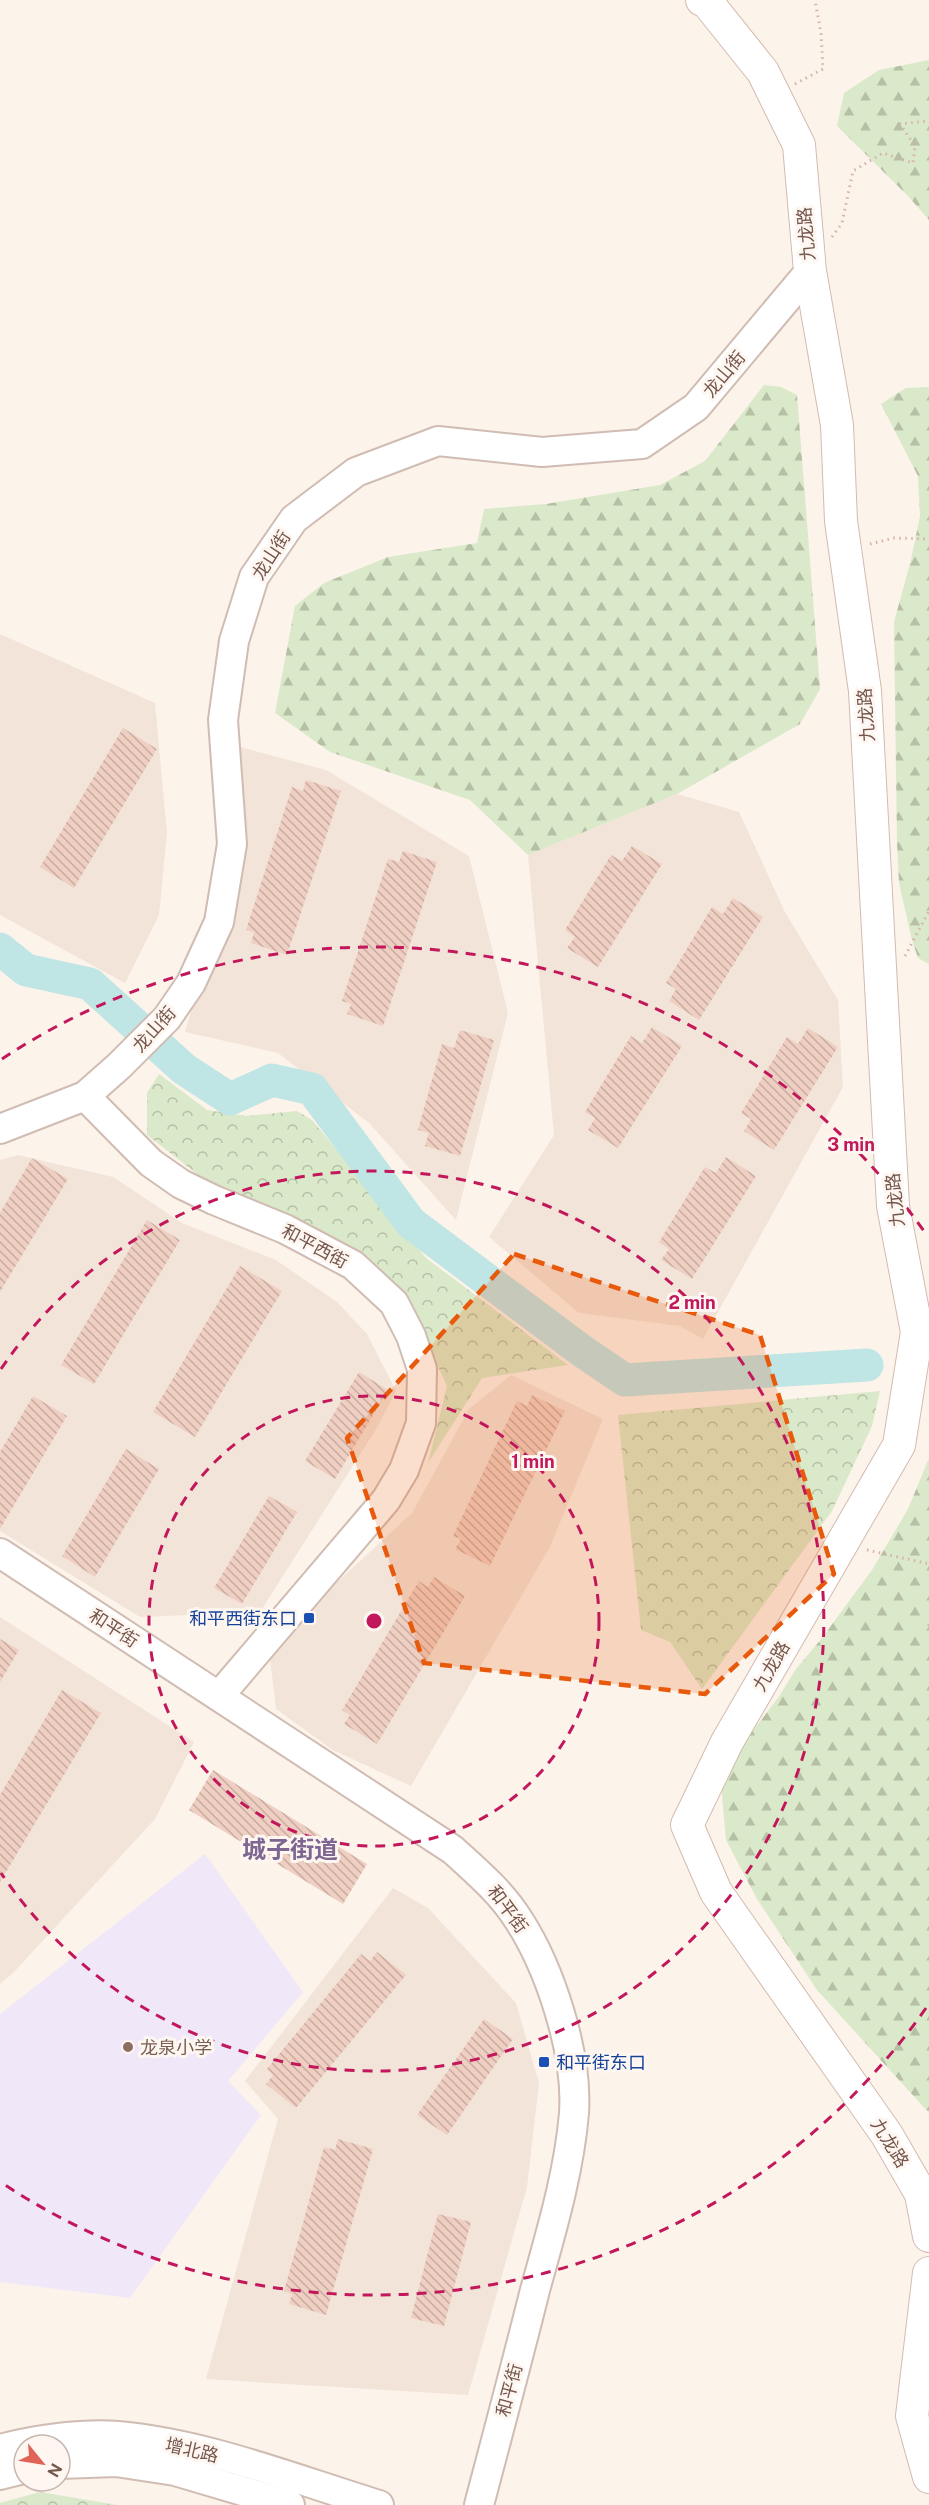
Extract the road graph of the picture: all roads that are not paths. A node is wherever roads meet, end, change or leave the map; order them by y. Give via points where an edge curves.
1 (702, 0) edge
2 (810, 271) junction
3 (85, 1096) junction
4 (0, 1129) edge
5 (0, 1553) edge
6 (219, 1696) junction
7 (929, 2236) edge
8 (929, 2273) edge
9 (0, 2449) edge
10 (72, 2464) edge
11 (929, 2477) edge
12 (290, 2505) edge
13 (379, 2505) edge
14 (479, 2505) edge

1 - 2 main road, 九龙路 via 763,72 798,145
2 - 3 street, 龙山街 via 696,407 642,444 542,452 438,441 356,472 294,519 254,577 234,641 223,720 232,844 219,922 191,983 167,1018
2 - 7 main road, 九龙路 via 837,425 841,521 865,691 893,1206 917,1332 899,1445 728,1742 687,1825 716,1893 887,2135 921,2194
3 - 4 street, 龙山街
3 - 6 street, 和平西街 via 151,1163 181,1184 285,1228 352,1265 394,1303 411,1335 422,1369 421,1423 404,1470 386,1500
5 - 6 street, 和平街
6 - 14 street, 和平街 via 461,1857 518,1918 551,1989 570,2060 574,2111 553,2223
8 - 11 main road via 912,2416
9 - 13 street, 增北路 via 41,2440 116,2436 189,2447
10 - 12 street, 增北路 via 116,2462 175,2471

